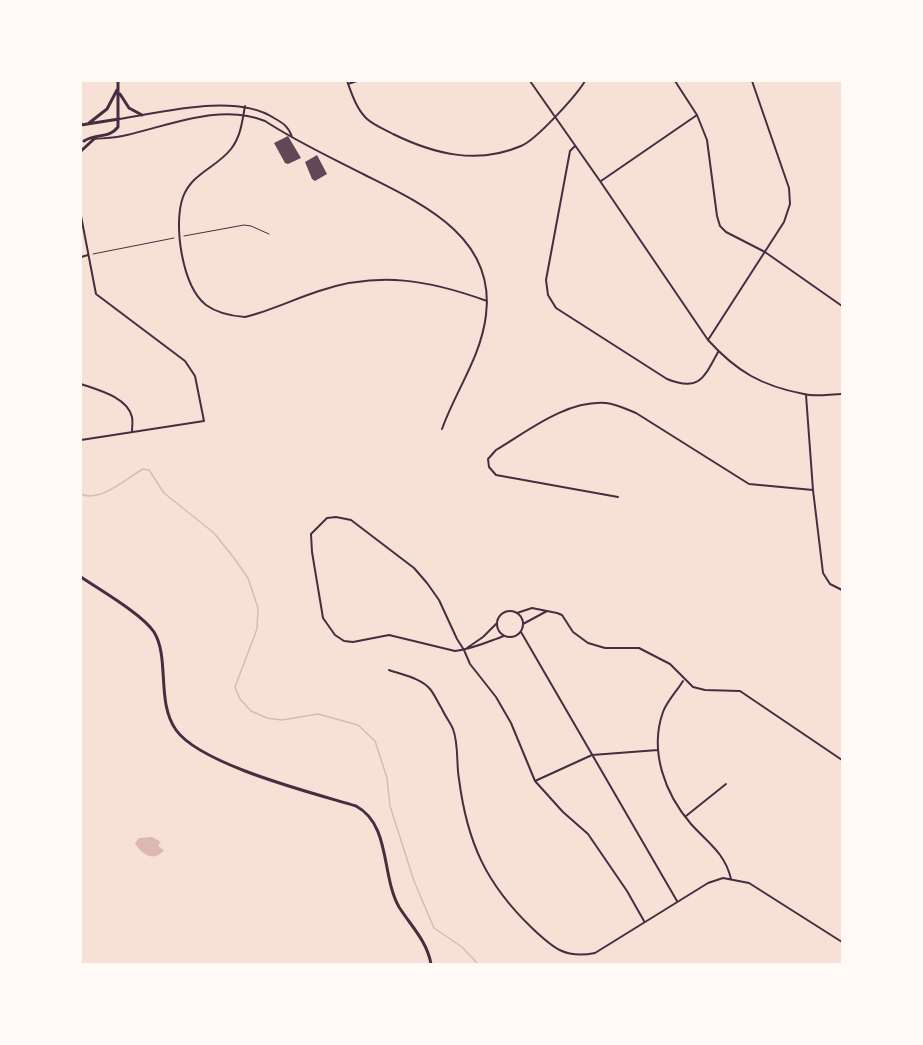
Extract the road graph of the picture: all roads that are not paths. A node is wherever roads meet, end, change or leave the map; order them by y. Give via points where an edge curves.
1 (118, 81) edge
2 (357, 81) edge
3 (530, 81) edge
4 (585, 81) edge
5 (675, 81) edge
6 (752, 81) edge
7 (348, 83) edge
8 (118, 89) junction
9 (245, 106) junction
10 (142, 115) junction
11 (244, 115) junction
12 (698, 115) junction
13 (554, 117) junction
14 (119, 118) junction
15 (88, 123) junction
16 (81, 124) edge
17 (292, 137) junction
18 (94, 140) junction
19 (83, 141) edge
20 (575, 146) junction
21 (81, 151) edge
22 (600, 181) junction
23 (81, 216) edge
24 (765, 252) junction
25 (88, 255) junction
26 (81, 257) edge
27 (487, 302) junction
28 (842, 306) edge
29 (708, 340) junction
30 (718, 351) junction
31 (81, 384) edge
32 (842, 394) edge
33 (806, 395) junction
34 (442, 429) dead end
35 (132, 432) junction
36 (81, 440) edge
37 (813, 490) junction
38 (618, 497) dead end
39 (81, 577) edge
40 (842, 590) edge
41 (548, 610) junction
42 (517, 613) junction
43 (497, 622) junction
44 (524, 624) junction
45 (521, 632) junction
46 (504, 636) junction
47 (465, 650) junction
48 (389, 670) dead end
49 (684, 680) junction
50 (658, 750) junction
51 (592, 755) junction
52 (842, 760) edge
53 (535, 781) junction
54 (726, 784) dead end
55 (685, 817) junction
56 (731, 879) junction
57 (677, 901) junction
58 (644, 921) junction
59 (842, 942) edge
60 (431, 964) edge

1 - 8 street
2 - 7 street
3 - 13 street
4 - 13 street
5 - 12 street
6 - 24 street via 789,188 790,204 784,222
7 - 13 street via 366,118 418,146 454,156 520,147
8 - 10 street via 124,102
8 - 14 street
8 - 15 street via 107,109
9 - 10 street
9 - 11 street
9 - 17 street via 269,114 290,129
10 - 14 street
11 - 17 street
11 - 18 street via 204,118
11 - 27 street via 232,148 196,176 183,197 180,237 190,282 206,305 245,317 319,291 382,279 437,285
12 - 22 street
12 - 24 street via 707,140 720,226
13 - 20 street
14 - 15 street
14 - 19 street via 113,133
15 - 16 street
17 - 27 street via 435,213 457,232 483,270
18 - 19 street
18 - 21 street
20 - 22 street
20 - 30 street via 570,151 546,280 548,295 556,308 677,383 688,385 706,376
22 - 29 street
23 - 25 street
24 - 28 street
24 - 29 street
25 - 26 street
25 - 35 street via 96,294 185,361 198,384 204,421
27 - 34 street via 480,345
29 - 30 street
30 - 33 street via 754,379
31 - 35 street via 121,402 132,416
32 - 33 street
33 - 37 street
35 - 36 street
37 - 38 street via 749,484 636,413 606,403 563,410 496,450 488,459 496,475
37 - 40 street via 824,573 830,584
39 - 60 street via 153,632 168,713 183,737 203,751 252,773 356,806 369,815 378,831 395,898 422,938
41 - 42 street via 532,608
41 - 44 street
41 - 49 street via 562,615 573,632 588,643 604,648 639,648 670,664
42 - 43 street via 504,612
42 - 44 street
43 - 46 street
43 - 47 street
44 - 45 street
45 - 46 street via 513,637
45 - 51 street
46 - 47 street
47 - 47 street via 438,600 414,568 351,520 327,518 314,529 312,552 323,618 334,635 353,642 389,635 448,651
47 - 53 street via 470,664 511,723
48 - 58 street via 423,682 453,729 465,811 480,861 498,892 521,918 564,954 580,956 595,953
49 - 50 street via 663,710
49 - 52 street via 705,690 740,691
50 - 51 street
50 - 55 street via 664,779
51 - 53 street
51 - 57 street
53 - 58 street via 588,834
54 - 55 street
55 - 56 street via 724,857
56 - 57 street via 708,883
56 - 59 street via 749,883
57 - 58 street

